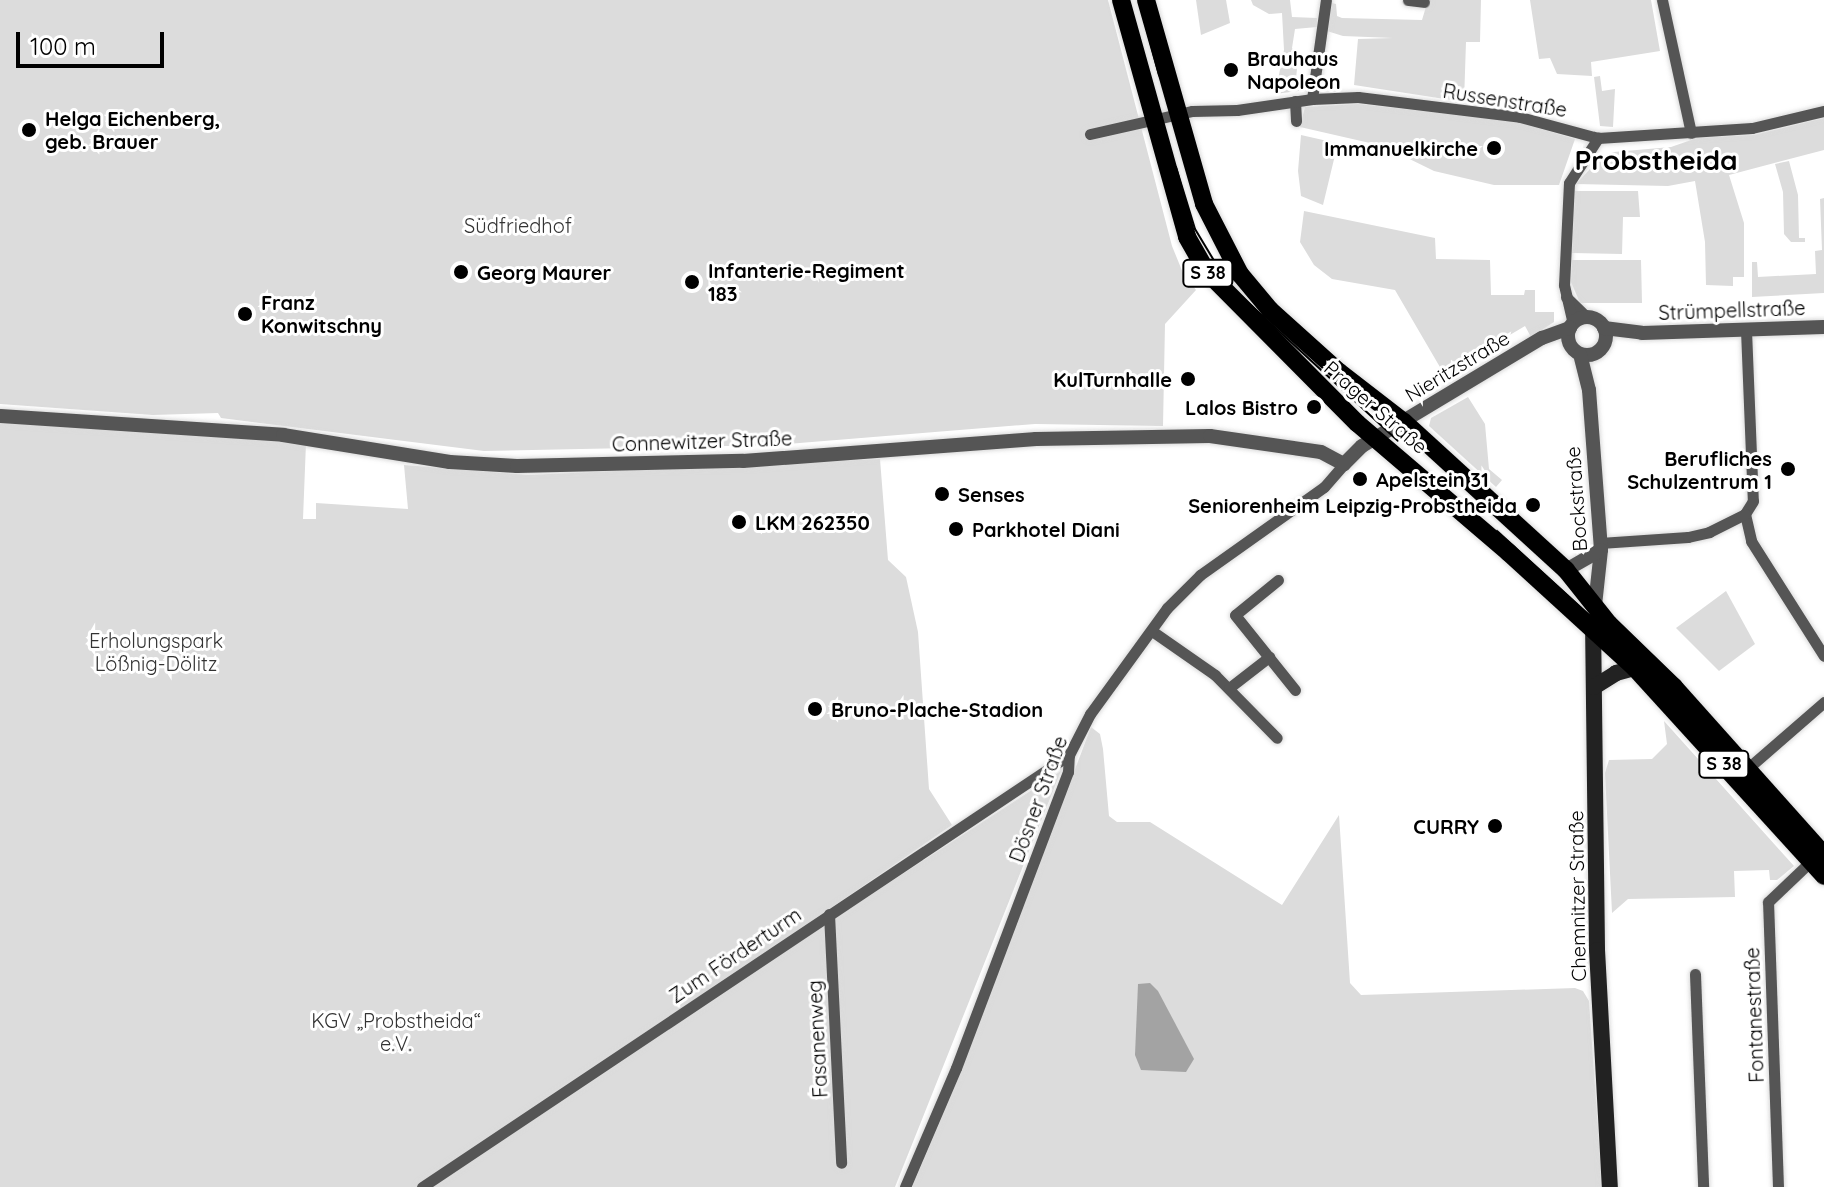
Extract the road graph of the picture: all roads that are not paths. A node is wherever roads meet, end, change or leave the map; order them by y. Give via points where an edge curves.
1 (1121, 0) edge
2 (1146, 0) edge
3 (1326, 0) edge
4 (1408, 0) edge
5 (1662, 0) edge
6 (1424, 2) edge
7 (1312, 99) junction
8 (1295, 101) junction
9 (1824, 111) edge
10 (1179, 114) junction
11 (1154, 119) junction
12 (1296, 121) dead end
13 (1691, 133) junction
14 (1090, 134) dead end
15 (1598, 138) junction
16 (1565, 296) junction
17 (1588, 318) junction
18 (1572, 326) junction
19 (1824, 327) edge
20 (1604, 328) junction
21 (1746, 330) junction
22 (1642, 333) junction
23 (1542, 338) junction
24 (1575, 348) junction
25 (1601, 348) junction
26 (1589, 390) junction
27 (0, 416) edge
28 (1391, 430) junction
29 (1344, 464) junction
30 (1745, 514) junction
31 (1600, 547) junction
32 (1566, 570) junction
33 (1278, 580) dead end
34 (1595, 605) junction
35 (1593, 629) junction
36 (1152, 631) junction
37 (1824, 656) edge
38 (1269, 657) junction
39 (1635, 668) junction
40 (1594, 687) junction
41 (1229, 688) junction
42 (1295, 690) dead end
43 (1824, 702) edge
44 (1277, 738) dead end
45 (1069, 755) junction
46 (1747, 769) junction
47 (1817, 858) edge
48 (1824, 876) edge
49 (829, 914) junction
50 (1695, 974) dead end
51 (841, 1163) dead end
52 (422, 1187) edge
53 (905, 1187) edge
54 (1610, 1187) edge
55 (1703, 1187) edge
56 (1778, 1187) edge

1 - 11 main road, Prager Straße / S 38
2 - 10 main road, Prager Straße / S 38
3 - 7 street
4 - 6 street
5 - 13 street
7 - 8 street, Russenstraße
7 - 15 street, Russenstraße via 1358,97 1520,117
8 - 10 street, Russenstraße
8 - 12 street
9 - 13 street, Russenstraße via 1752,128
10 - 11 street, Russenstraße
10 - 28 main road, Prager Straße / S 38 via 1204,204 1240,274
11 - 14 street, Russenstraße
11 - 28 main road, Prager Straße / S 38 via 1195,255 1299,369
13 - 15 street, Russenstraße
15 - 16 street via 1569,183
16 - 17 street
16 - 18 street
17 - 18 street, Nieritzstraße
17 - 20 street
18 - 23 street, Nieritzstraße
18 - 24 street, Bockstraße
19 - 21 street, Strümpellstraße
20 - 22 street, Strümpellstraße
20 - 25 street, Bockstraße
21 - 22 street, Strümpellstraße
21 - 30 street via 1753,501
22 - 25 street, Strümpellstraße
23 - 24 street, Nieritzstraße
23 - 28 street, Nieritzstraße
24 - 25 street, Strümpellstraße
24 - 26 street, Bockstraße
25 - 26 street, Bockstraße
26 - 31 street, Bockstraße
27 - 29 street, Connewitzer Straße via 283,435 450,462 517,466 743,461 1036,439 1210,436 1321,452
28 - 29 street via 1362,446
28 - 32 main road, Prager Straße / S 38
28 - 35 main road, Prager Straße / S 38
29 - 36 street, Dösner Straße via 1324,487 1200,575
30 - 31 street via 1688,537
30 - 37 street via 1759,557
31 - 32 street
31 - 34 street, Bockstraße
32 - 34 main road, Prager Straße / S 38
33 - 38 street via 1235,615
34 - 35 main road, Chemnitzer Straße
34 - 46 main road, Prager Straße / S 38
35 - 39 main road, Prager Straße / S 38
35 - 40 main road, Chemnitzer Straße
36 - 41 street
36 - 45 street, Dösner Straße via 1090,714
38 - 41 street
38 - 42 street
39 - 40 main road
39 - 47 main road, Prager Straße / S 38
40 - 54 main road, Chemnitzer Straße via 1598,970
41 - 44 street
43 - 46 street
45 - 49 street, Zum Förderturm
45 - 53 street, Dösner Straße via 1068,772 962,1054
46 - 47 main road, Prager Straße
47 - 48 main road, Prager Straße
47 - 56 street, Fontanestraße via 1768,902
49 - 51 street, Fasanenweg
49 - 52 street, Zum Förderturm
50 - 55 street

